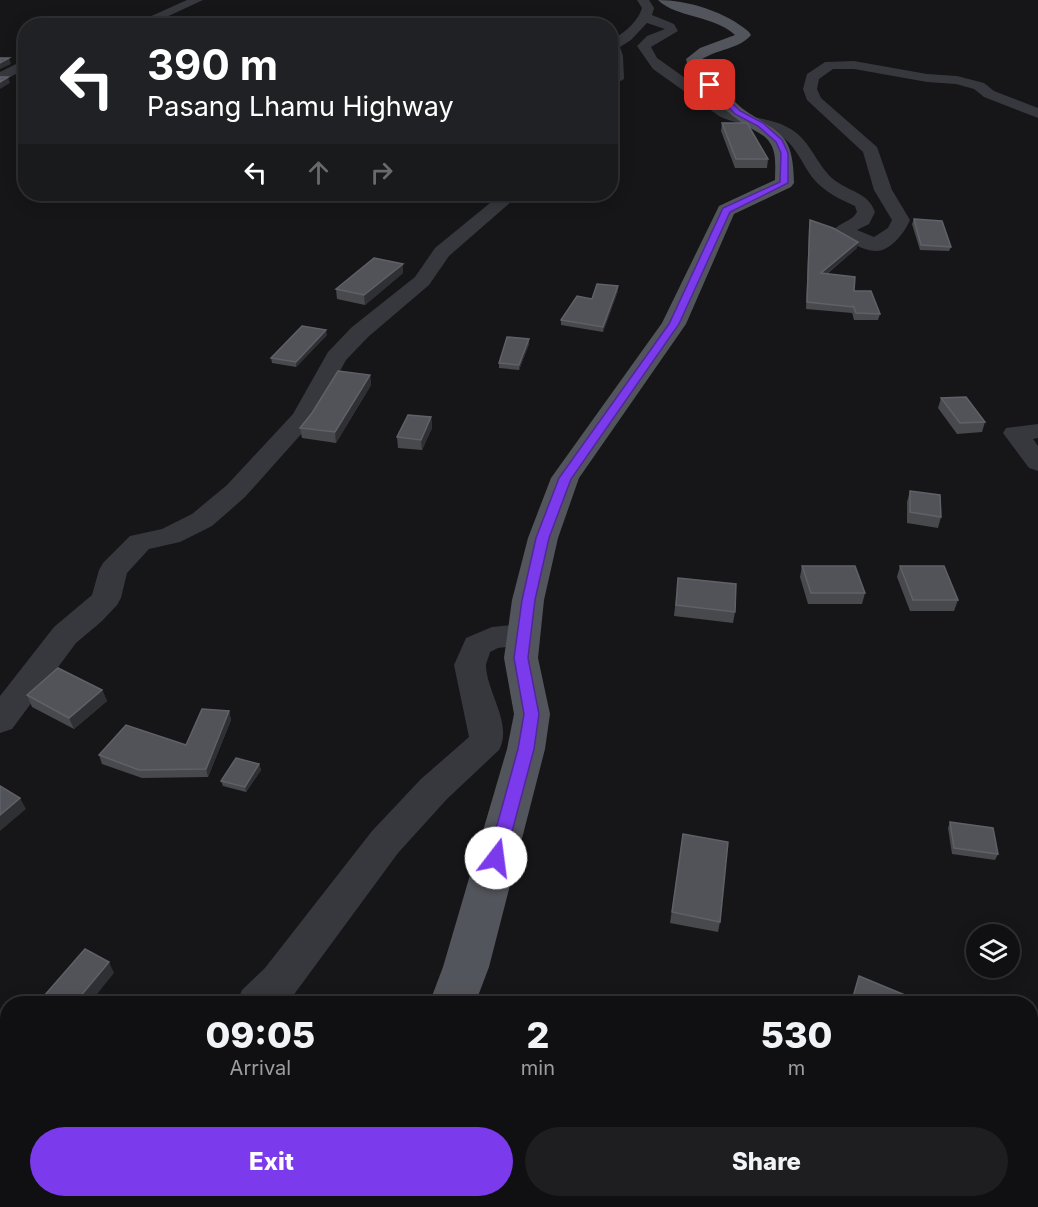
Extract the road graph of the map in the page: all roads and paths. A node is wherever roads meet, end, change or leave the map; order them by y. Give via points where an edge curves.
1 (197, 0) edge
2 (643, 0) edge
3 (655, 8) edge
4 (154, 18) edge
5 (618, 42) edge
6 (18, 68) edge
7 (0, 78) edge
8 (1038, 113) edge
9 (760, 125) junction
10 (503, 201) edge
11 (1038, 431) edge
12 (1038, 463) edge
13 (524, 635) junction
14 (0, 720) edge
15 (265, 996) edge
16 (455, 996) edge

1 - 4 street
2 - 3 street via 648,8
3 - 5 street
3 - 9 street via 652,21 670,27 672,32 652,39 644,46 646,53 718,111
3 - 9 main road via 687,10 730,22 744,34 738,40 699,52 693,59 694,65 738,113
6 - 7 street
8 - 9 street via 957,80 854,65 830,65 812,78 814,100 872,150 883,190 901,220 896,231 876,244 842,231 862,220 866,212 863,203 835,190 817,172 800,142 782,129
9 - 13 main road via 779,141 784,153 784,183 726,210 674,324 565,478 543,538
10 - 14 street via 442,252 422,281 336,357 307,411 236,491 202,520 170,536 141,542 114,570 105,598 65,635
11 - 12 street via 1015,433
13 - 15 street via 492,638 477,646 470,665 487,741 434,789 385,842
13 - 16 main road via 521,658 532,714 526,749

